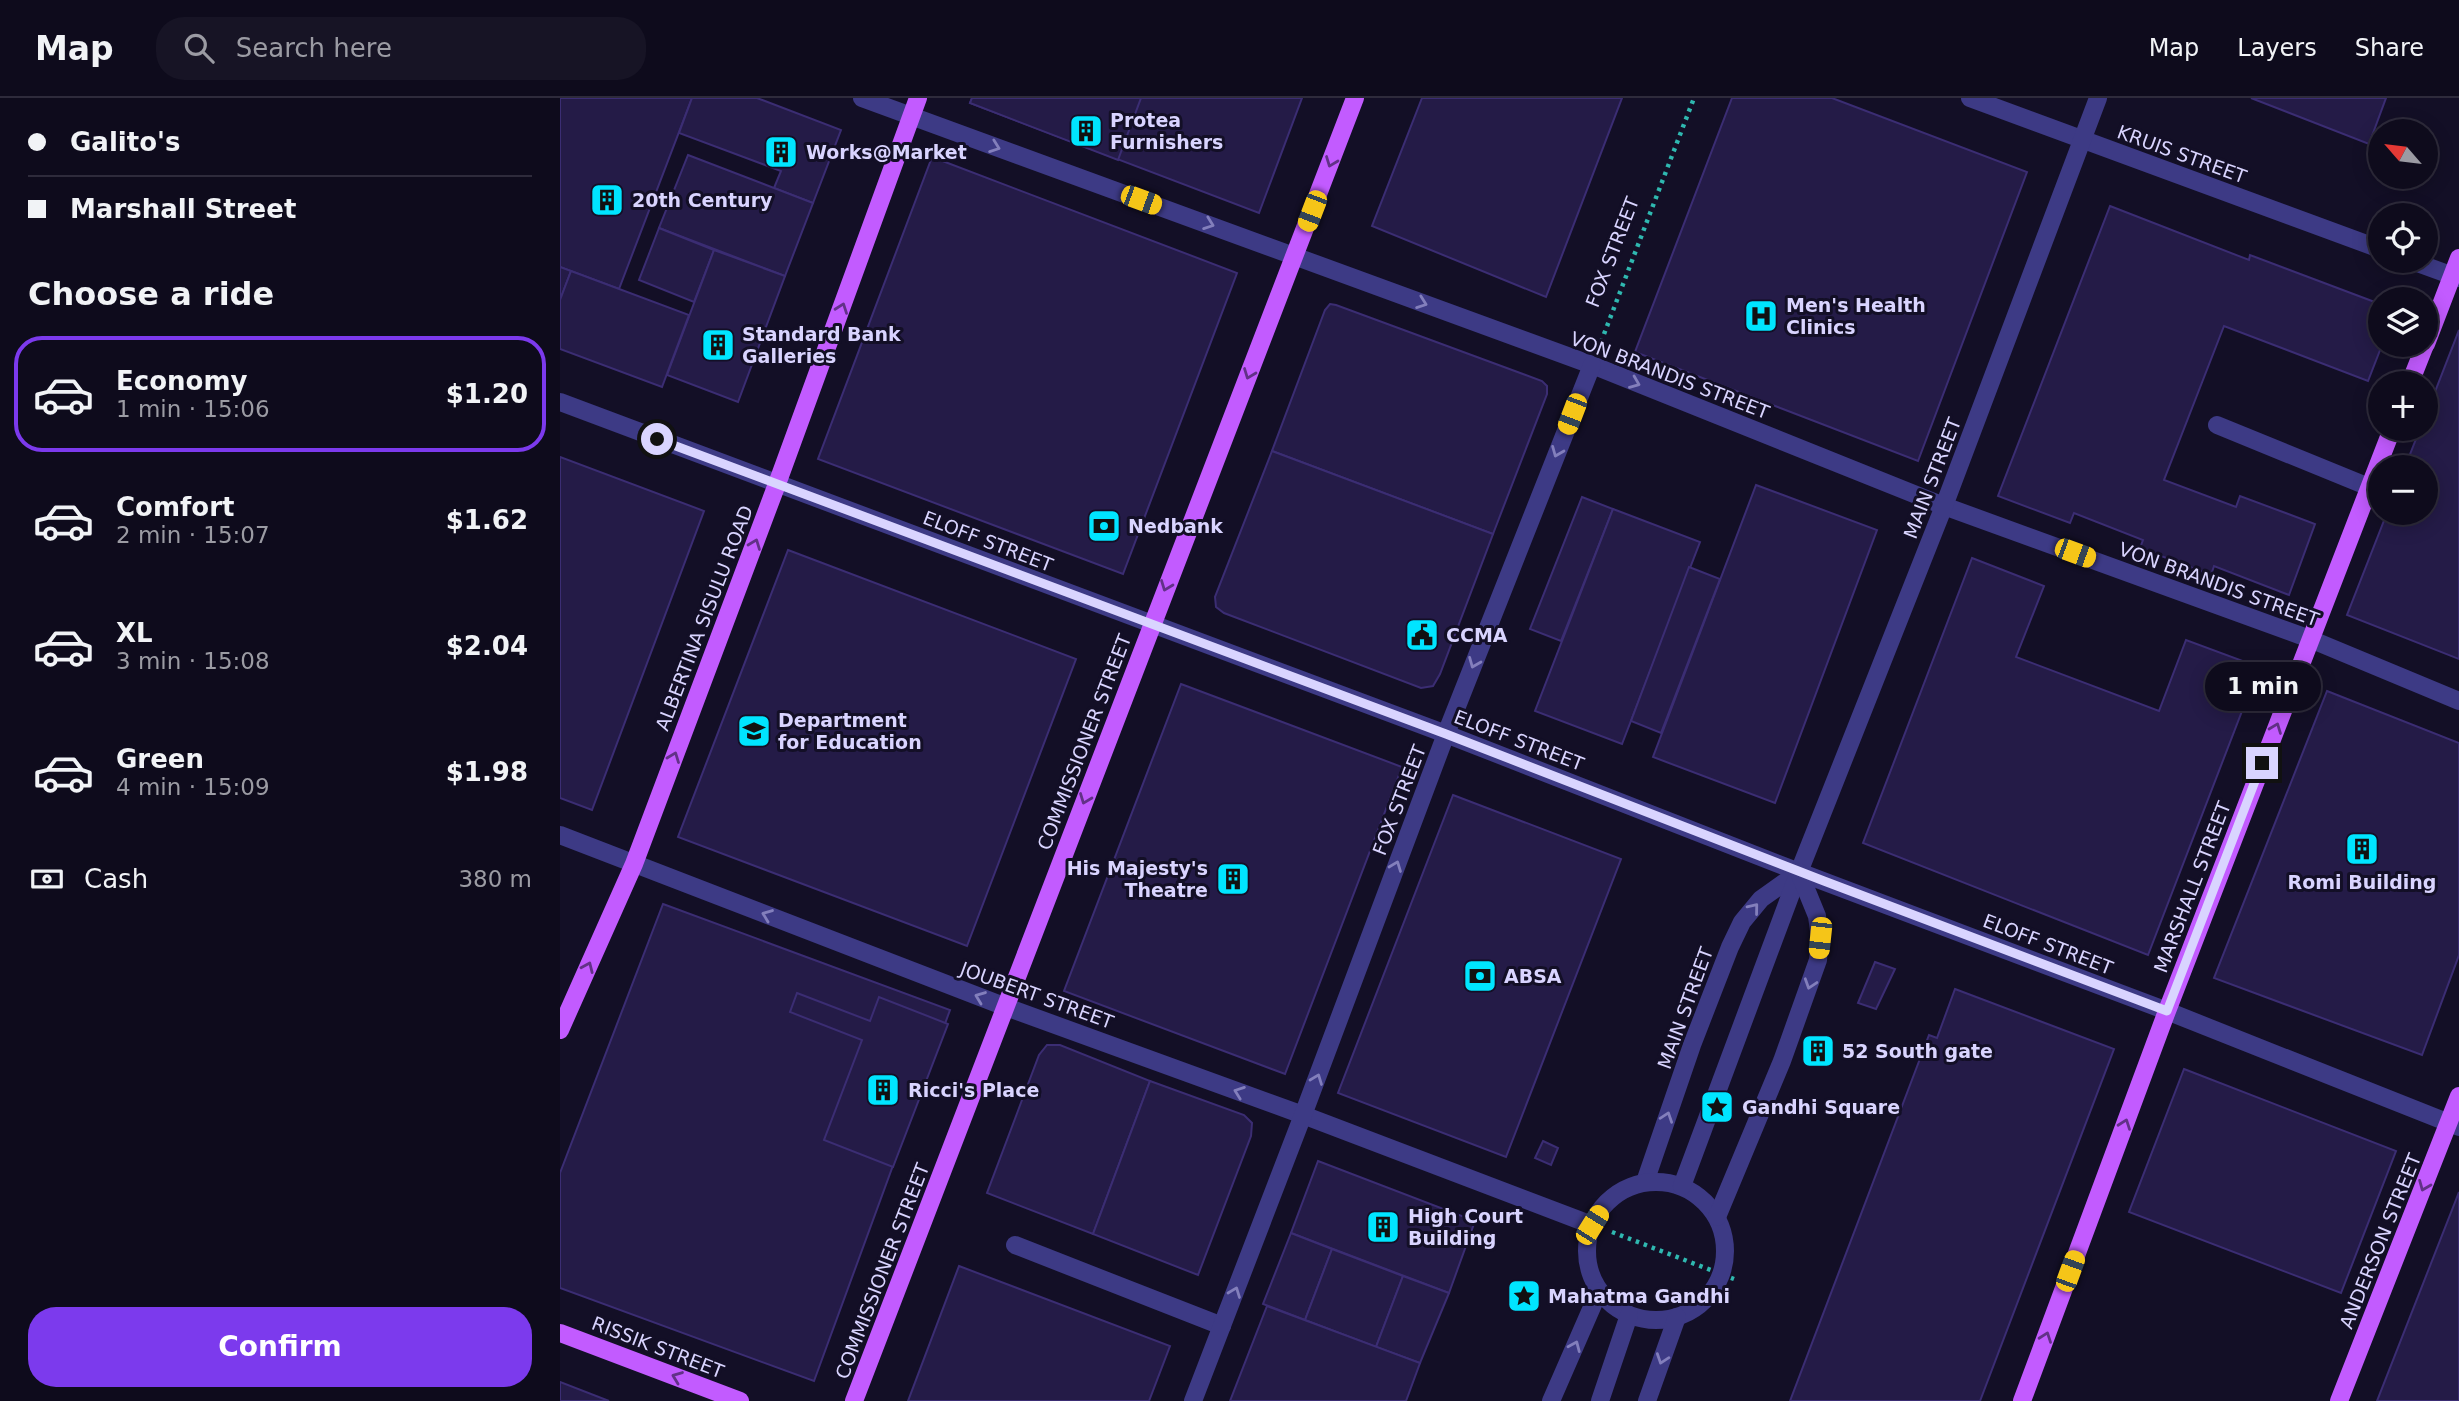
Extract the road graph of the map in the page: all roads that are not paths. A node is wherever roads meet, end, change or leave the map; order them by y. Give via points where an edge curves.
1 (862, 98) edge
2 (918, 98) edge
3 (1355, 98) edge
4 (1970, 98) edge
5 (2098, 98) edge
6 (911, 116) junction
7 (2082, 140) junction
8 (2368, 245) edge
9 (1295, 256) junction
10 (2459, 258) edge
11 (2438, 270) edge
12 (2456, 277) edge
13 (2438, 316) edge
14 (1591, 365) junction
15 (560, 402) edge
16 (2217, 425) dead end
17 (778, 484) junction
18 (2368, 487) edge
19 (2368, 490) edge
20 (1944, 506) junction
21 (1151, 625) junction
22 (2310, 639) junction
23 (2459, 701) edge
24 (1446, 734) junction
25 (560, 835) edge
26 (634, 864) junction
27 (1799, 872) junction
28 (1006, 1007) junction
29 (2167, 1011) junction
30 (560, 1030) edge
31 (2459, 1096) edge
32 (1303, 1115) junction
33 (2454, 1125) edge
34 (1645, 1182) junction
35 (1682, 1186) junction
36 (1717, 1217) junction
37 (1592, 1225) junction
38 (1015, 1245) dead end
39 (1599, 1291) junction
40 (1629, 1315) junction
41 (1677, 1317) junction
42 (1222, 1326) junction
43 (560, 1333) edge
44 (740, 1401) edge
45 (854, 1401) edge
46 (1193, 1401) edge
47 (1551, 1401) edge
48 (1600, 1401) edge
49 (1647, 1401) edge
50 (2022, 1401) edge
51 (2339, 1401) edge

1 - 6 street, VON BRANDIS STREET
2 - 6 main road, ALBERTINA SISULU ROAD
3 -> 9 main road, COMMISSIONER STREET
4 - 7 street, KRUIS STREET
5 - 7 street, MAIN STREET
6 -> 9 street, VON BRANDIS STREET
17 -> 6 main road, ALBERTINA SISULU ROAD
7 - 8 street, KRUIS STREET
7 - 20 street, MAIN STREET
9 -> 14 street, VON BRANDIS STREET
9 -> 21 main road, COMMISSIONER STREET
10 - 12 main road
11 - 12 street
12 - 13 main road
14 -> 20 street, VON BRANDIS STREET
14 -> 24 street, FOX STREET
15 - 17 street, ELOFF STREET
16 - 18 street
17 - 21 street, ELOFF STREET
26 -> 17 main road, ALBERTINA SISULU ROAD
19 - 22 main road, MARSHALL STREET
20 - 22 street, VON BRANDIS STREET
20 - 27 street, MAIN STREET
21 - 24 street, ELOFF STREET
21 -> 28 main road, COMMISSIONER STREET
22 - 23 street, VON BRANDIS STREET
29 -> 22 main road, MARSHALL STREET
24 - 27 street, ELOFF STREET
32 -> 24 street, FOX STREET
25 - 26 street, JOUBERT STREET
28 -> 26 street, JOUBERT STREET
30 -> 26 main road, ALBERTINA SISULU ROAD
27 - 29 street, ELOFF STREET
34 -> 27 street, MAIN STREET via 1692,1045 1742,922 1761,899
27 - 35 street
27 -> 36 street via 1816,916 1818,960
32 -> 28 street, JOUBERT STREET
28 - 45 main road, COMMISSIONER STREET
29 - 33 street, ELOFF STREET
50 -> 29 main road, MARSHALL STREET
31 - 33 main road, ANDERSON STREET
32 - 37 street, JOUBERT STREET
42 -> 32 street, FOX STREET
33 -> 51 main road, ANDERSON STREET
34 - 35 street
34 - 37 street via 1623,1189 1604,1205
35 - 36 street via 1702,1199
36 - 41 street via 1728,1276 1696,1307
37 - 39 street via 1587,1247 1589,1270
38 - 42 street
39 - 40 street
47 -> 39 street
40 - 41 street via 1644,1320
40 - 48 street
41 -> 49 street
42 - 46 street, FOX STREET
44 -> 43 main road, RISSIK STREET

